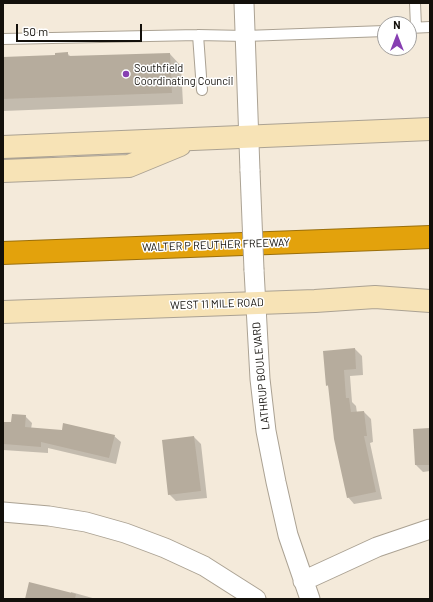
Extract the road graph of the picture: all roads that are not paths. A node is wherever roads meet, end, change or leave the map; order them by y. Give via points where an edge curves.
1 (244, 3) edge
2 (415, 3) edge
3 (414, 16) edge
4 (430, 27) edge
5 (417, 28) edge
6 (377, 31) edge
7 (198, 35) junction
8 (245, 36) junction
9 (3, 39) edge
10 (202, 90) dead end
11 (430, 129) edge
12 (250, 136) junction
13 (194, 140) junction
14 (3, 147) edge
15 (3, 171) edge
16 (430, 237) edge
17 (3, 253) edge
18 (430, 300) edge
19 (255, 303) junction
20 (3, 312) edge
21 (3, 512) edge
22 (430, 529) edge
23 (303, 582) junction
24 (256, 599) edge
25 (310, 599) edge

1 - 8 street, LATHRUP BOULEVARD
2 - 3 lane
4 - 5 lane
6 - 8 lane
7 - 8 lane
7 - 9 lane
7 - 10 lane
8 - 12 street, LATHRUP BOULEVARD
11 - 12 main road
12 - 13 main road
12 - 19 street, LATHRUP BOULEVARD, bridge
13 - 14 main road
13 - 15 main road via 129,166
16 - 17 highway, WALTER P REUTHER FREEWAY
18 - 19 main road, WEST 11 MILE ROAD via 375,297
19 - 20 main road, WEST 11 MILE ROAD
19 - 23 street, LATHRUP BOULEVARD via 266,431 288,535
21 - 24 street via 86,522 125,533 204,566
22 - 23 street via 377,547
23 - 25 street, LATHRUP BOULEVARD

